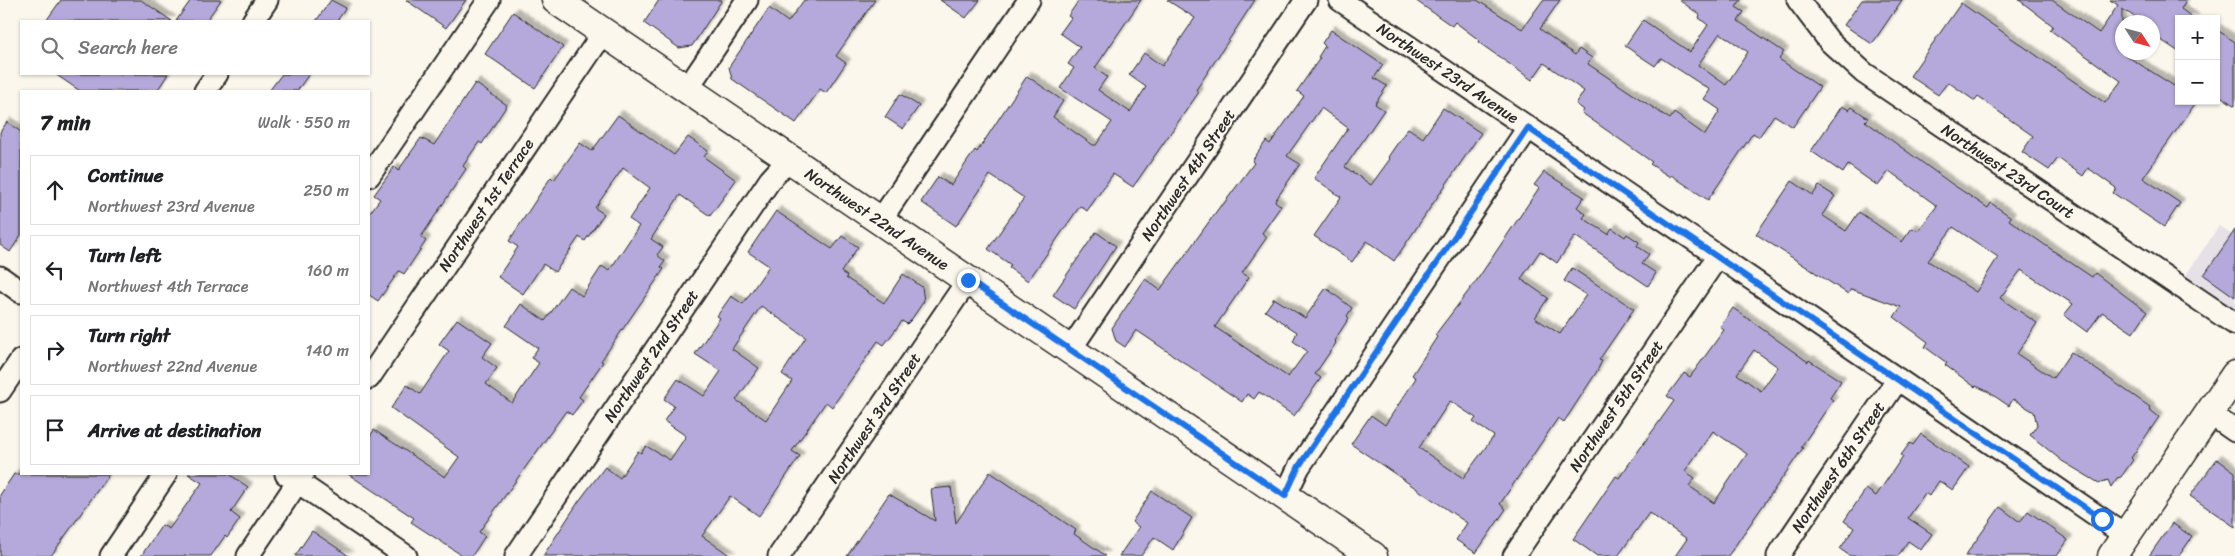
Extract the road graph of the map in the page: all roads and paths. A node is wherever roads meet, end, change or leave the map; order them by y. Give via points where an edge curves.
1 (267, 0) edge
2 (489, 0) edge
3 (556, 0) edge
4 (748, 0) edge
5 (1029, 0) edge
6 (1306, 0) edge
7 (1340, 0) edge
8 (1798, 0) edge
9 (254, 20) edge
10 (603, 33) junction
11 (216, 75) edge
12 (687, 89) junction
13 (206, 90) edge
14 (1528, 128) junction
15 (789, 159) junction
16 (370, 175) edge
17 (880, 221) junction
18 (1718, 256) junction
19 (0, 277) edge
20 (968, 280) junction
21 (20, 291) edge
22 (2235, 324) edge
23 (1070, 350) junction
24 (20, 361) edge
25 (370, 377) edge
26 (1898, 379) junction
27 (2233, 382) edge
28 (0, 391) edge
29 (2209, 413) junction
30 (2235, 431) edge
31 (165, 475) edge
32 (295, 477) edge
33 (1285, 496) junction
34 (2119, 546) edge
35 (111, 556) edge
36 (248, 556) edge
37 (406, 556) edge
38 (516, 556) edge
39 (779, 556) edge
40 (1373, 556) edge
41 (1514, 556) edge
42 (1778, 556) edge

1 - 9 street
2 - 16 street
3 - 10 main road, Northwest 22nd Avenue
4 - 12 street
5 - 17 street
6 - 23 street, Northwest 4th Street
7 - 14 street, Northwest 23rd Avenue
8 - 22 street, Northwest 23rd Court via 1828,41 1864,73
10 - 12 main road, Northwest 22nd Avenue
10 - 25 street, Northwest 1st Terrace
11 - 13 street
12 - 15 main road, Northwest 22nd Avenue
14 - 18 street, Northwest 23rd Avenue
14 - 33 street via 1299,466
15 - 17 main road, Northwest 22nd Avenue
15 - 38 street, Northwest 2nd Street via 770,180
17 - 20 main road, Northwest 22nd Avenue
18 - 26 street, Northwest 23rd Avenue
18 - 41 street, Northwest 5th Street
19 - 21 street
20 - 23 main road, Northwest 22nd Avenue
20 - 39 street, Northwest 3rd Street
23 - 33 main road, Northwest 22nd Avenue
24 - 28 street
26 - 34 street, Northwest 23rd Avenue
26 - 42 street, Northwest 6th Street
27 - 29 main road
29 - 30 street
29 - 34 main road
31 - 35 street
32 - 36 street
32 - 37 street
33 - 40 main road, Northwest 22nd Avenue

